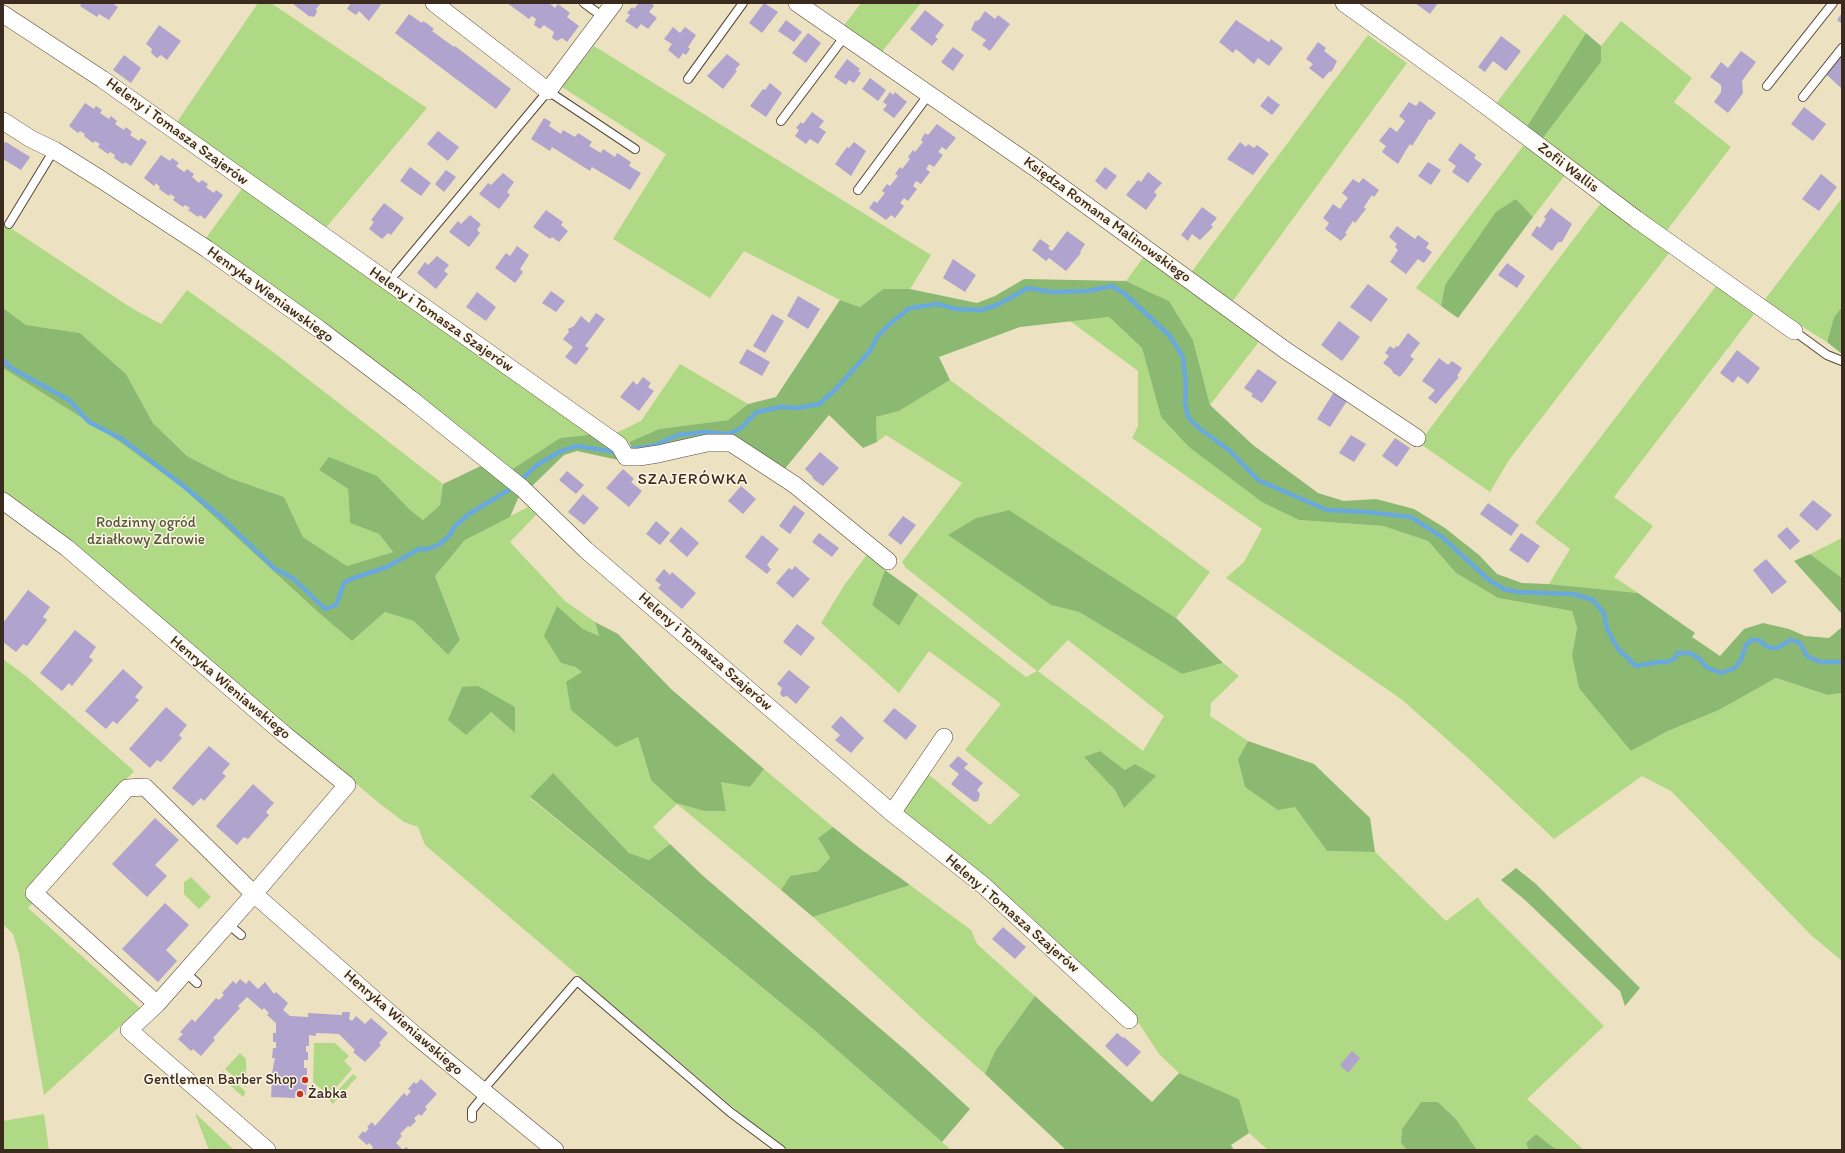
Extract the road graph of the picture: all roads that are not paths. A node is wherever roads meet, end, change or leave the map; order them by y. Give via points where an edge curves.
1 (434, 3) edge
2 (584, 3) edge
3 (614, 3) edge
4 (743, 3) edge
5 (797, 3) edge
6 (1344, 3) edge
7 (1833, 3) edge
8 (3, 14) edge
9 (603, 17) junction
10 (845, 36) junction
11 (1842, 48) edge
12 (688, 79) dead end
13 (1767, 86) dead end
14 (548, 91) junction
15 (929, 94) junction
16 (1803, 97) dead end
17 (781, 121) dead end
18 (3, 122) edge
19 (635, 149) dead end
20 (54, 150) junction
21 (858, 190) dead end
22 (9, 224) dead end
23 (396, 273) dead end
24 (1794, 331) joint
25 (1842, 361) edge
26 (1417, 438) dead end
27 (522, 488) joint
28 (3, 501) edge
29 (888, 561) dead end
30 (944, 737) dead end
31 (892, 813) junction
32 (254, 894) junction
33 (228, 924) junction
34 (241, 935) dead end
35 (157, 1004) junction
36 (1129, 1020) dead end
37 (484, 1092) junction
38 (472, 1118) dead end
39 (267, 1150) edge
40 (555, 1150) edge
41 (781, 1150) edge

1 - 14 street
2 - 9 lane
3 - 9 street
4 - 12 lane
5 - 10 street, Księdza Romana Malinowskiego
6 - 24 street, Zofii Wallis via 1636,219
7 - 13 lane
8 - 29 street, Heleny i Tomasza Szajerów via 102,78 619,445 626,457 658,454 707,442 731,443 795,485
9 - 14 street
10 - 15 street, Księdza Romana Malinowskiego
10 - 17 lane
11 - 16 lane
14 - 19 lane
14 - 23 lane
15 - 21 lane
15 - 26 street, Księdza Romana Malinowskiego via 1034,167 1285,350
18 - 20 street, Henryka Wieniawskiego
20 - 22 lane
20 - 27 street, Henryka Wieniawskiego via 207,250 318,329
24 - 25 lane via 1827,355
27 - 31 street, Heleny i Tomasza Szajerów via 586,550
28 - 32 street, Henryka Wieniawskiego via 67,548 347,785
30 - 31 street
31 - 36 street, Heleny i Tomasza Szajerów via 983,885
32 - 33 street, Henryka Wieniawskiego
32 - 35 street, Henryka Wieniawskiego via 144,787 127,788 47,878 34,893
32 - 37 street, Henryka Wieniawskiego
33 - 34 lane
33 - 35 street, Henryka Wieniawskiego via 191,978
35 - 39 street, Henryka Wieniawskiego via 129,1030
37 - 38 lane via 472,1110
37 - 40 street, Henryka Wieniawskiego
37 - 41 lane via 577,981 725,1108

